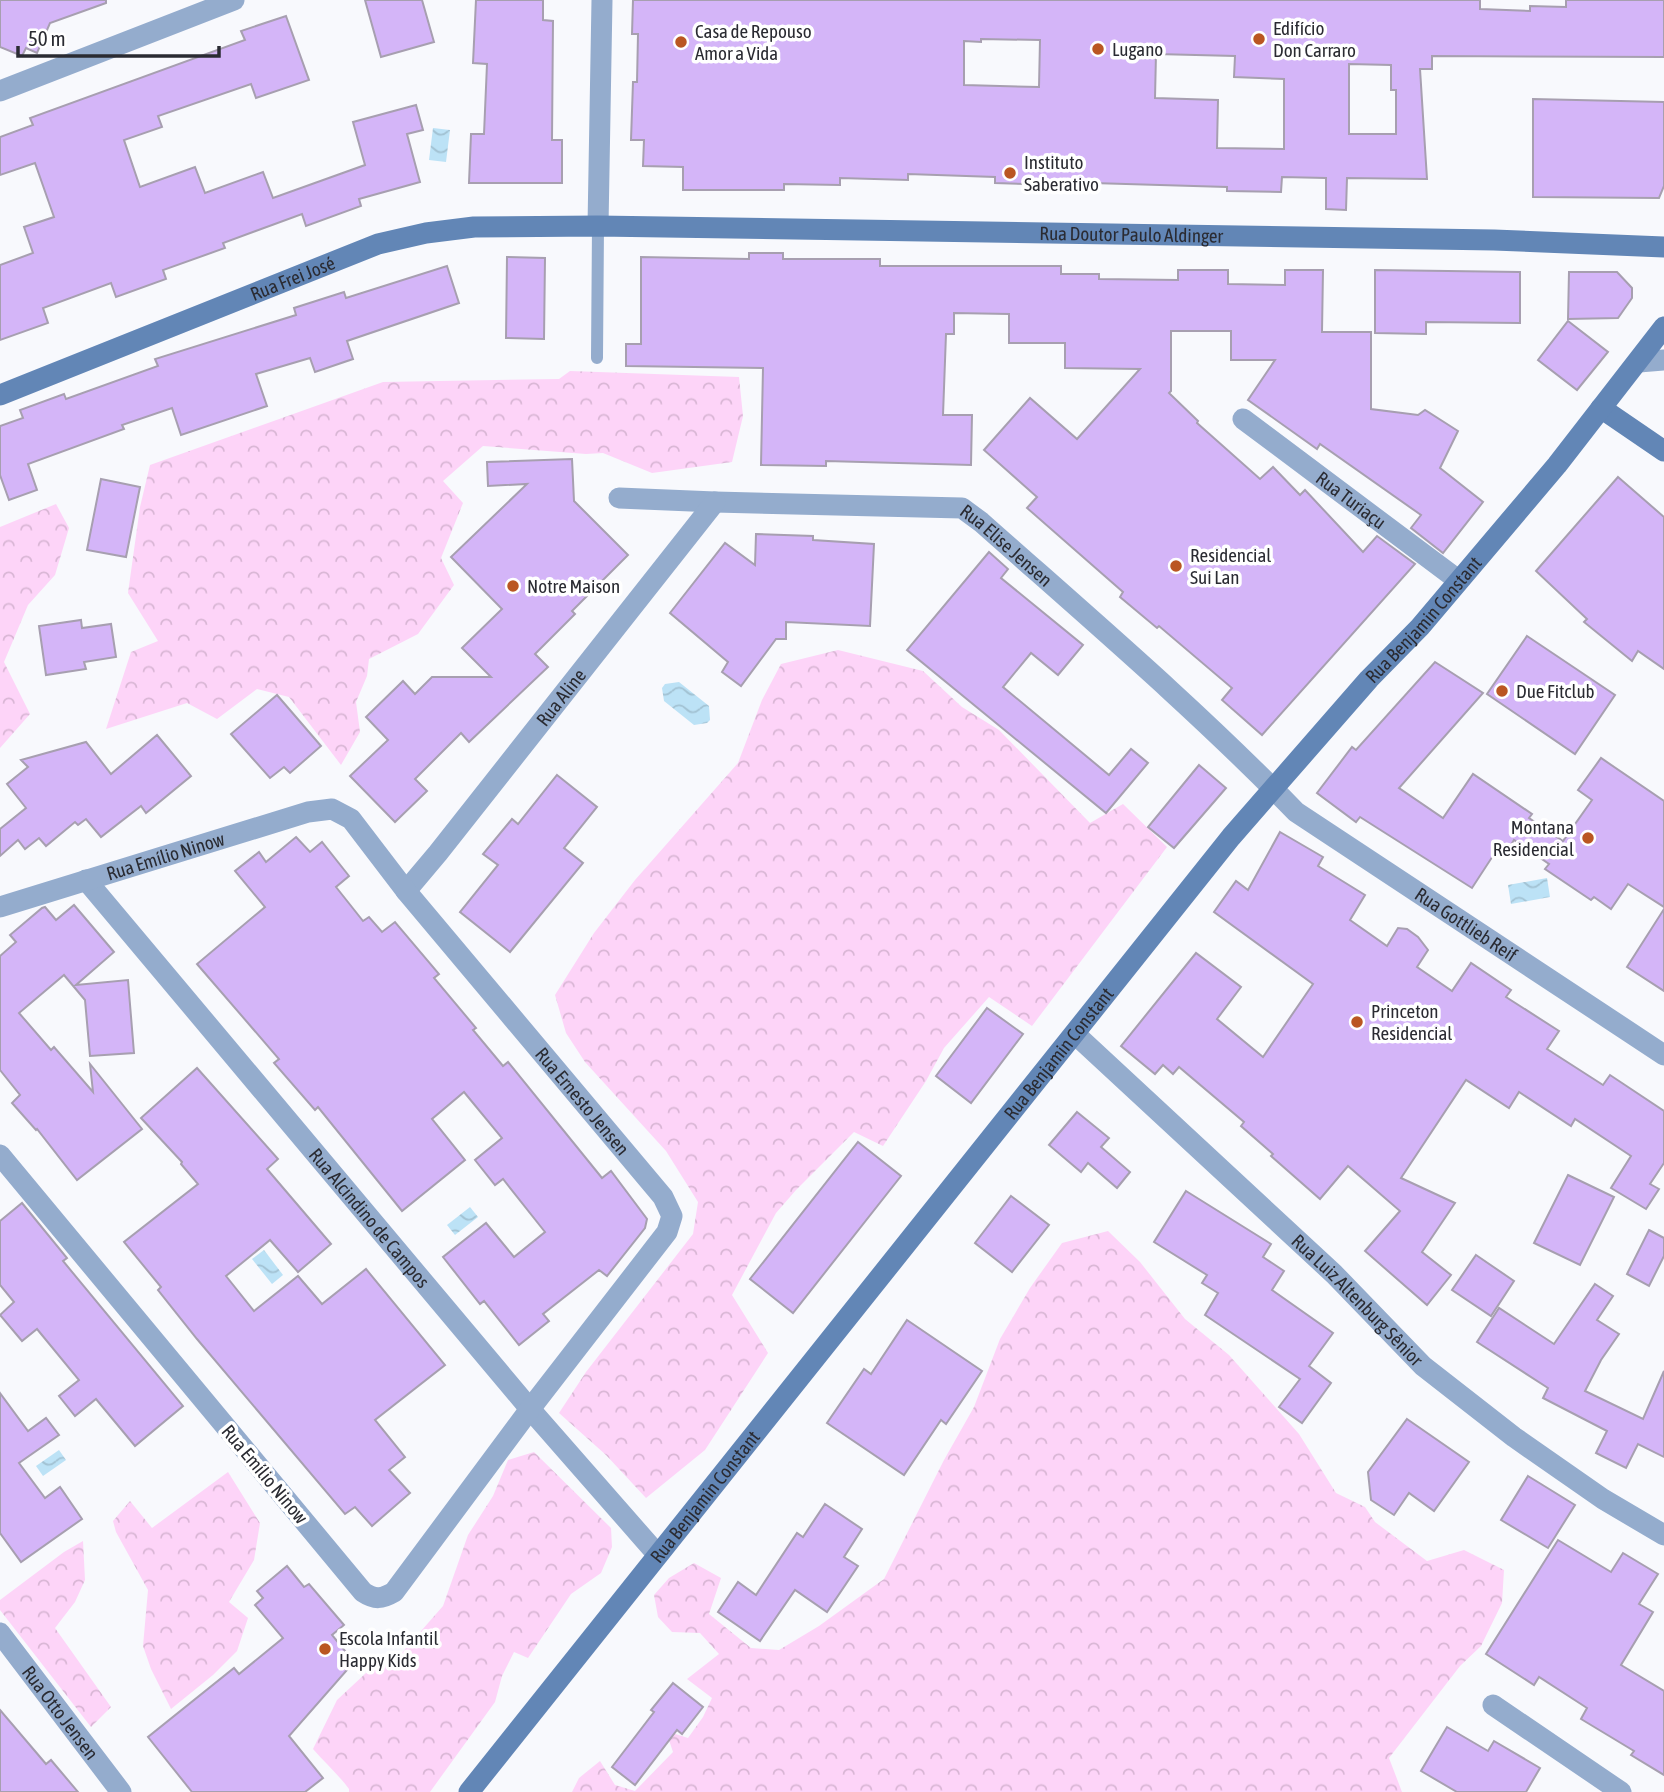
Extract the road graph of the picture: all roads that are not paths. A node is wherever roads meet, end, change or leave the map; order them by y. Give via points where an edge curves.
1 (234, 0) edge
2 (602, 0) edge
3 (0, 91) edge
4 (598, 226) junction
5 (1664, 247) edge
6 (1664, 327) edge
7 (597, 358) dead end
8 (1664, 360) edge
9 (1639, 362) junction
10 (0, 396) edge
11 (1601, 408) junction
12 (1243, 419) dead end
13 (1664, 451) edge
14 (619, 498) dead end
15 (715, 502) junction
16 (1458, 580) junction
17 (1272, 788) junction
18 (332, 809) joint
19 (86, 880) junction
20 (406, 891) junction
21 (0, 906) edge
22 (1075, 1034) junction
23 (1664, 1055) edge
24 (0, 1154) edge
25 (530, 1409) junction
26 (1664, 1535) edge
27 (657, 1554) junction
28 (0, 1633) edge
29 (1493, 1705) dead end
30 (121, 1792) edge
31 (469, 1792) edge
32 (1621, 1792) edge

1 - 3 street
2 - 4 street
4 - 5 main road, Rua Doutor Paulo Aldinger via 1494,240
4 - 7 lane
4 - 10 main road, Rua Frei José via 474,227 378,244
6 - 9 main road, Rua Benjamin Constant
8 - 9 street
9 - 11 main road, Rua Benjamin Constant
11 - 13 main road
11 - 16 main road, Rua Benjamin Constant
12 - 16 street, Rua Turiaçu
14 - 15 street, Rua Elise Jensen
15 - 17 street, Rua Elise Jensen via 962,508 1177,697
15 - 20 street, Rua Aline
16 - 17 main road, Rua Benjamin Constant
17 - 22 main road, Rua Benjamin Constant
17 - 23 street, Rua Gottlieb Reif via 1296,812
18 - 19 street, Rua Emílio Ninow via 308,812
18 - 20 street, Rua Ernesto Jensen via 351,819
19 - 21 street, Rua Emílio Ninow
19 - 25 street, Rua Alcindino de Campos
20 - 25 street, Rua Ernesto Jensen via 663,1197 672,1216 667,1232
22 - 26 street, Rua Luiz Altenburg Sênior via 1334,1275 1423,1366 1514,1437
22 - 27 main road, Rua Benjamin Constant
24 - 25 street, Rua Emílio Ninow via 363,1592 373,1598 394,1592
25 - 27 street, Rua Alcindino de Campos
27 - 31 main road, Rua Benjamin Constant
28 - 30 street, Rua Otto Jensen
29 - 32 street

